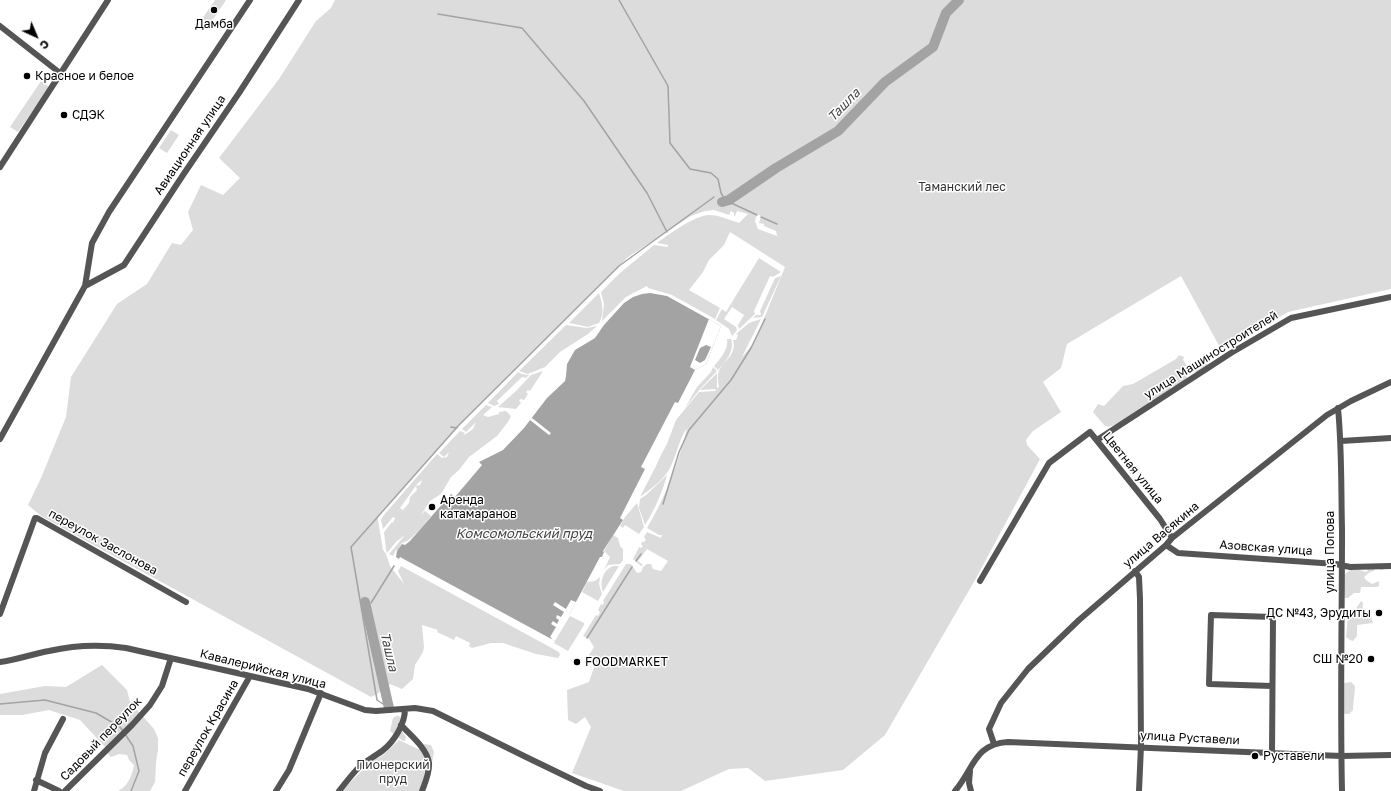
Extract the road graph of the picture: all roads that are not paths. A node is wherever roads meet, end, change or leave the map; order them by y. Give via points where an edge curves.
1 (108, 0) edge
2 (250, 0) edge
3 (299, 0) edge
4 (0, 26) edge
5 (60, 73) junction
6 (0, 167) edge
7 (85, 286) junction
8 (1391, 297) edge
9 (1391, 382) edge
10 (1338, 408) junction
11 (1391, 438) edge
12 (0, 439) edge
13 (1097, 440) junction
14 (1341, 441) junction
15 (1172, 538) junction
16 (1166, 545) junction
17 (1342, 566) junction
18 (1391, 566) edge
19 (1135, 571) junction
20 (980, 581) dead end
21 (186, 602) dead end
22 (0, 614) edge
23 (171, 658) junction
24 (0, 662) edge
25 (250, 676) junction
26 (1272, 686) junction
27 (321, 693) junction
28 (405, 709) junction
29 (63, 719) dead end
30 (401, 725) junction
31 (992, 745) junction
32 (1141, 746) junction
33 (1272, 753) junction
34 (1341, 756) junction
35 (1391, 756) edge
36 (971, 767) junction
37 (36, 780) junction
38 (584, 788) edge
39 (34, 791) edge
40 (59, 791) edge
41 (65, 791) edge
42 (185, 791) edge
43 (276, 791) edge
44 (339, 791) edge
45 (422, 791) edge
46 (600, 791) edge
47 (955, 791) edge
48 (971, 791) edge
49 (1139, 791) edge
50 (1342, 791) edge

1 - 5 street
2 - 7 street via 109,212 92,243
3 - 7 street, Авиационная улица via 124,265
4 - 5 street
5 - 6 street
7 - 12 street
8 - 13 street, улица Машиностроителей via 1291,318 1231,353
9 - 10 street, улица Васякина
10 - 14 street, улица Попова
10 - 15 street, улица Васякина
11 - 14 street
13 - 15 street, Цветная улица via 1160,519
13 - 20 street, Цветная улица via 1090,432 1049,463
14 - 17 street, улица Попова
15 - 16 street, улица Васякина
16 - 17 street, Азовская улица via 1178,553
16 - 19 street, улица Васякина
17 - 18 street, Азовская улица
17 - 34 street, улица Попова
19 - 31 street, улица Васякина via 1079,620 1013,686 1001,703 989,729
19 - 32 street via 1139,577 1140,599
21 - 22 street, переулок Заслонова via 35,518
23 - 24 street, Кавалерийская улица via 126,648 93,645 49,651
23 - 25 street, Кавалерийская улица
23 - 41 street, Садовый переулок via 162,686 150,705
25 - 27 street, Кавалерийская улица
25 - 42 street, переулок Красина
26 - 26 street via 1273,617 1210,615 1209,684
26 - 33 street
27 - 28 street, Кавалерийская улица via 365,710
27 - 43 street via 290,770
28 - 30 street
28 - 38 street, Кавалерийская улица via 421,708 443,715
29 - 37 street via 45,753
30 - 44 street via 383,751 361,766
30 - 45 street via 425,751 429,763
31 - 32 street, улица Руставели via 1008,742
31 - 36 street via 980,754
32 - 33 street, улица Руставели
32 - 49 street
33 - 34 street, улица Руставели
34 - 35 street, улица Руставели
34 - 50 street, улица Попова
36 - 47 street
36 - 48 street
37 - 39 street
37 - 40 street, Садовый переулок
38 - 46 street, Кавалерийская улица

